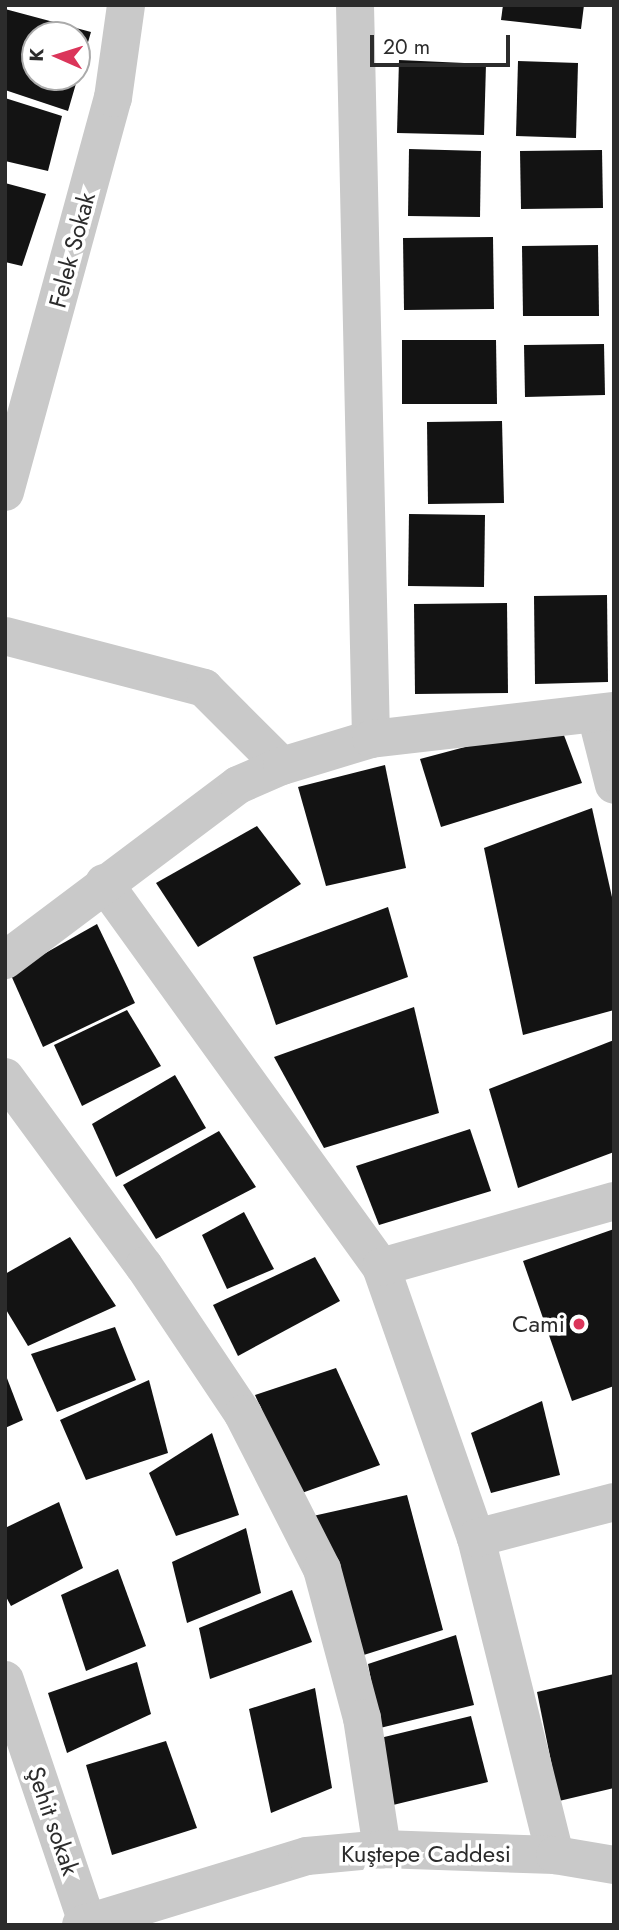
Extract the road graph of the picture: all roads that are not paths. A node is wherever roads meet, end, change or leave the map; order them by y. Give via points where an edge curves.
1 (126, 5) edge
2 (355, 5) edge
3 (5, 492) edge
4 (5, 636) edge
5 (605, 713) edge
6 (371, 739) junction
7 (282, 766) junction
8 (614, 785) edge
9 (104, 883) junction
10 (5, 960) edge
11 (5, 1077) edge
12 (614, 1201) edge
13 (381, 1267) junction
14 (614, 1502) edge
15 (476, 1538) junction
16 (5, 1680) edge
17 (382, 1849) junction
18 (555, 1855) junction
19 (614, 1864) edge
20 (86, 1924) edge

1 - 3 street, Felek Sokak via 113,97
2 - 6 street
4 - 7 street via 204,688
5 - 6 street
5 - 8 street
6 - 7 street
7 - 9 street via 238,785
9 - 10 street
9 - 13 street
11 - 17 street via 144,1266 243,1414 322,1569 362,1718
12 - 13 street
13 - 15 street
14 - 15 street
15 - 18 street
16 - 20 street, Şehit sokak
17 - 18 street, Kuştepe Caddesi
17 - 20 street, Kuştepe Caddesi via 307,1856
18 - 19 street, Kuştepe Caddesi

